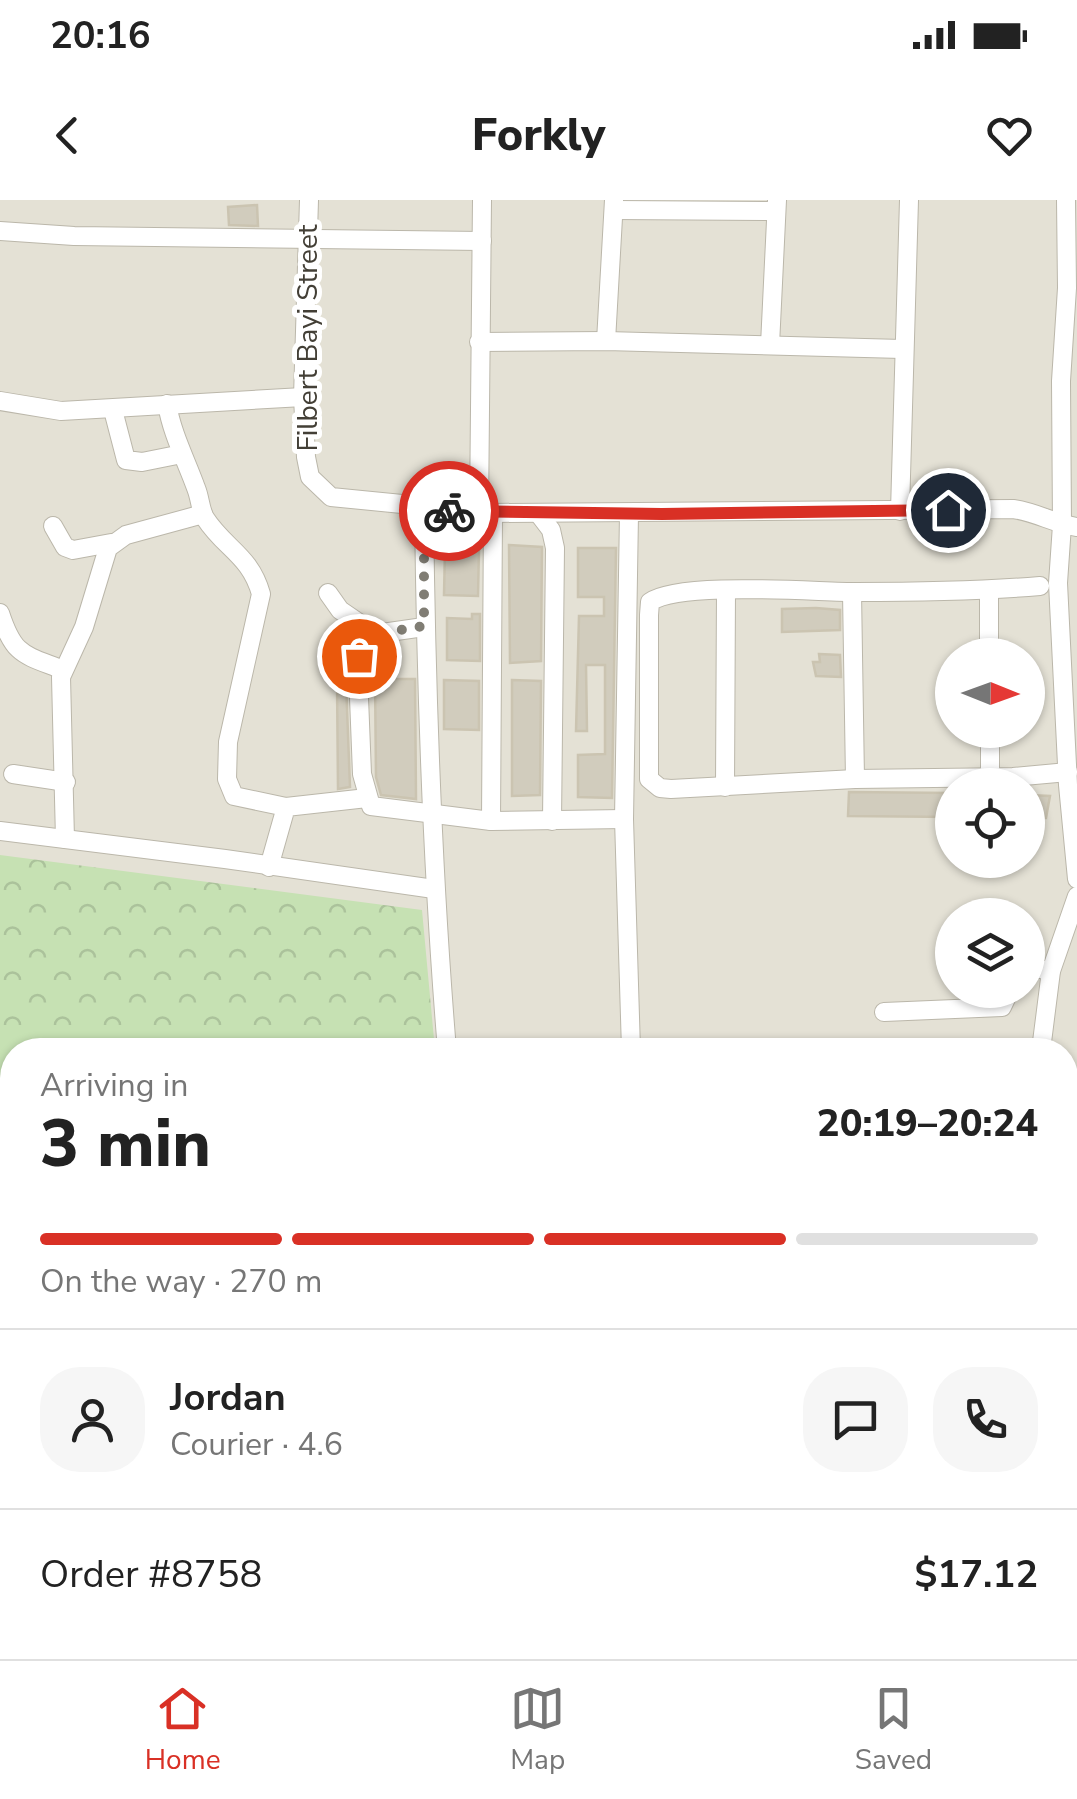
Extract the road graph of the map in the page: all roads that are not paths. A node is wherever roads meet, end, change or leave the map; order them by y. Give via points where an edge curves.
1 (309, 200) edge
2 (482, 200) edge
3 (909, 200) edge
4 (1066, 200) edge
5 (615, 205) edge
6 (776, 206) edge
7 (0, 231) edge
8 (306, 239) junction
9 (482, 241) junction
10 (606, 341) junction
11 (478, 342) junction
12 (770, 345) junction
13 (902, 349) junction
14 (302, 397) junction
15 (0, 401) edge
16 (166, 404) junction
17 (113, 410) junction
18 (182, 454) junction
19 (424, 508) junction
20 (900, 511) junction
21 (486, 513) junction
22 (538, 513) junction
23 (202, 514) junction
24 (628, 514) junction
25 (53, 526) dead end
26 (1070, 526) edge
27 (111, 543) junction
28 (1040, 586) dead end
29 (989, 590) junction
30 (726, 591) junction
31 (852, 592) junction
32 (328, 593) dead end
33 (0, 613) edge
34 (424, 626) junction
35 (376, 634) junction
36 (990, 638) edge
37 (1068, 647) edge
38 (63, 670) junction
39 (14, 774) dead end
40 (935, 777) edge
41 (855, 778) junction
42 (1045, 780) edge
43 (1071, 781) edge
44 (66, 782) junction
45 (725, 787) junction
46 (366, 798) junction
47 (286, 806) junction
48 (430, 815) junction
49 (491, 820) junction
50 (624, 820) junction
51 (552, 821) junction
52 (0, 831) edge
53 (65, 839) junction
54 (270, 867) junction
55 (1077, 879) edge
56 (434, 889) junction
57 (1077, 896) edge
58 (1045, 970) edge
59 (1051, 971) junction
60 (978, 1008) edge
61 (884, 1012) dead end
62 (446, 1038) edge
63 (632, 1038) edge
64 (1043, 1038) edge

1 - 8 street, Filbert Bayi Street
2 - 9 street
3 - 13 street
4 - 26 street via 1061,395
5 - 6 street
5 - 10 street
6 - 12 street
7 - 8 street
8 - 9 street
8 - 14 street, Filbert Bayi Street
9 - 11 street
10 - 11 street
10 - 12 street
11 - 21 street
12 - 13 street
13 - 20 street
14 - 16 street
14 - 19 street, Filbert Bayi Street via 307,467 320,488 331,498
15 - 17 street via 61,411
16 - 17 street
16 - 18 street
17 - 18 street via 126,460
18 - 23 street
19 - 21 street, Filbert Bayi Street
19 - 34 street
20 - 24 street, Filbert Bayi Street
20 - 26 street, Filbert Bayi Street via 1014,509
21 - 22 street, Filbert Bayi Street
21 - 49 street via 494,674
22 - 24 street, Filbert Bayi Street
22 - 51 street via 555,548
23 - 27 street
23 - 47 street via 245,559 261,594 228,742 227,779 234,796
24 - 50 street
25 - 27 street via 73,550
26 - 37 street via 1058,584
27 - 38 street
28 - 29 street
29 - 31 street
29 - 36 street
30 - 31 street
30 - 45 street
30 - 45 street via 674,593 650,602 647,766 660,788
31 - 41 street
32 - 35 street via 340,610
33 - 38 street via 9,642
34 - 35 street
34 - 48 street
35 - 46 street via 359,656 358,672
37 - 43 street
38 - 44 street
39 - 44 street
40 - 41 street
41 - 45 street
42 - 43 street
43 - 55 street
44 - 53 street
46 - 47 street
46 - 48 street via 379,810
47 - 54 street
48 - 49 street
48 - 56 street
49 - 51 street
50 - 51 street
50 - 63 street
52 - 53 street
53 - 54 street
54 - 56 street
56 - 62 street
57 - 59 street
58 - 59 street
59 - 64 street
60 - 61 street

